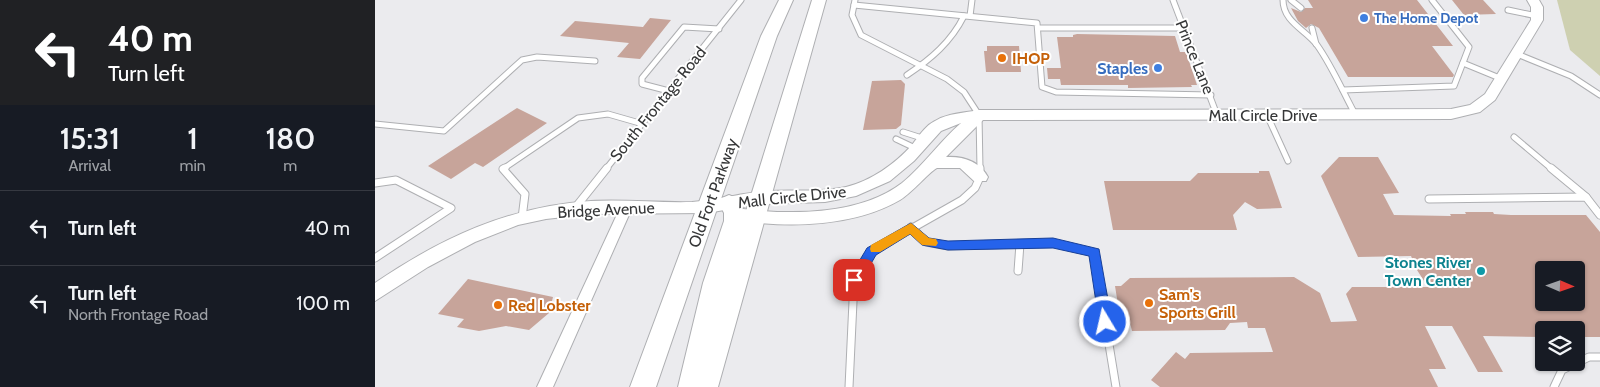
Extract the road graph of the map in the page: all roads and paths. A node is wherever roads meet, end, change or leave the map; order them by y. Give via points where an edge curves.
1 (741, 0) edge
2 (786, 0) edge
3 (819, 0) edge
4 (972, 0) edge
5 (1173, 0) edge
6 (1283, 0) edge
7 (1291, 0) edge
8 (1431, 0) edge
9 (1533, 0) edge
10 (854, 3) edge
11 (1301, 8) dead end
12 (1508, 10) dead end
13 (967, 16) junction
14 (1537, 16) junction
15 (1038, 28) junction
16 (1184, 28) junction
17 (1312, 28) dead end
18 (719, 29) junction
19 (1317, 45) junction
20 (1517, 54) junction
21 (595, 61) dead end
22 (1463, 63) junction
23 (921, 66) junction
24 (907, 75) dead end
25 (1502, 79) junction
26 (1343, 90) junction
27 (669, 91) junction
28 (1211, 95) junction
29 (1600, 95) edge
30 (1267, 114) junction
31 (1355, 114) junction
32 (979, 115) junction
33 (1217, 115) junction
34 (375, 124) edge
35 (643, 124) junction
36 (903, 132) dead end
37 (1514, 137) dead end
38 (897, 139) dead end
39 (921, 144) junction
40 (1288, 161) dead end
41 (930, 164) junction
42 (980, 177) junction
43 (375, 183) edge
44 (1586, 197) junction
45 (1429, 199) dead end
46 (575, 208) junction
47 (626, 208) junction
48 (737, 208) junction
49 (1600, 215) edge
50 (523, 218) junction
51 (911, 227) junction
52 (1020, 244) junction
53 (375, 258) edge
54 (1018, 271) dead end
55 (375, 293) edge
56 (1600, 357) edge
57 (545, 387) edge
58 (643, 387) edge
59 (691, 387) edge
60 (705, 387) edge
61 (849, 387) edge
62 (1116, 387) edge
63 (1554, 387) edge

1 - 18 lane, South Frontage Road
2 - 48 main road, Old Fort Parkway via 769,36
3 - 48 main road, Old Fort Parkway
4 - 13 lane
5 - 16 lane, Prince Lane
6 - 19 lane via 1291,21
7 - 11 lane
8 - 22 lane via 1469,47
9 - 14 street
10 - 13 lane
10 - 23 lane via 852,15 861,35
12 - 14 lane
13 - 15 lane via 1037,23
13 - 23 lane via 958,32
14 - 20 street
15 - 16 lane
15 - 28 lane via 1042,87 1056,92
16 - 28 lane, Prince Lane
17 - 19 lane
18 - 27 lane, South Frontage Road
18 - 27 lane via 684,27 642,78 642,84
19 - 26 lane
20 - 25 street, Mall Circle Drive
20 - 29 lane via 1571,76
21 - 34 lane via 537,57 522,60 444,132
22 - 25 lane
22 - 26 lane via 1454,86
23 - 24 lane
23 - 32 lane via 964,92
25 - 31 street, Mall Circle Drive via 1490,97 1475,109 1451,114
26 - 31 lane
27 - 35 lane, South Frontage Road
28 - 33 lane, Prince Lane
30 - 31 street, Mall Circle Drive
30 - 33 street, Mall Circle Drive
30 - 40 lane
32 - 33 street, Mall Circle Drive
32 - 39 street, Mall Circle Drive via 940,124
32 - 41 street, Mall Circle Drive
32 - 42 lane
35 - 46 lane, South Frontage Road
35 - 50 lane via 608,114 578,118 503,169 525,194
36 - 39 lane
37 - 44 lane
38 - 39 lane
39 - 48 street, Mall Circle Drive via 892,172 860,189 832,196
41 - 42 street via 962,162 974,168
41 - 48 street, Mall Circle Drive via 901,192 881,203 842,214
42 - 51 lane via 975,188 962,200
43 - 53 lane via 396,180 451,208
44 - 45 lane
44 - 49 lane
46 - 47 street, Bridge Avenue
46 - 50 street, Bridge Avenue
47 - 48 street, Bridge Avenue
47 - 57 street
48 - 58 main road, Old Fort Parkway
48 - 59 main road via 714,283
48 - 60 main road, Old Fort Parkway
50 - 55 street, Bridge Avenue via 466,236 422,260
51 - 52 lane via 926,242 948,246
51 - 61 lane via 872,252 854,280
52 - 54 lane
52 - 62 lane via 1053,243 1094,253
56 - 63 lane via 1589,357 1562,370

